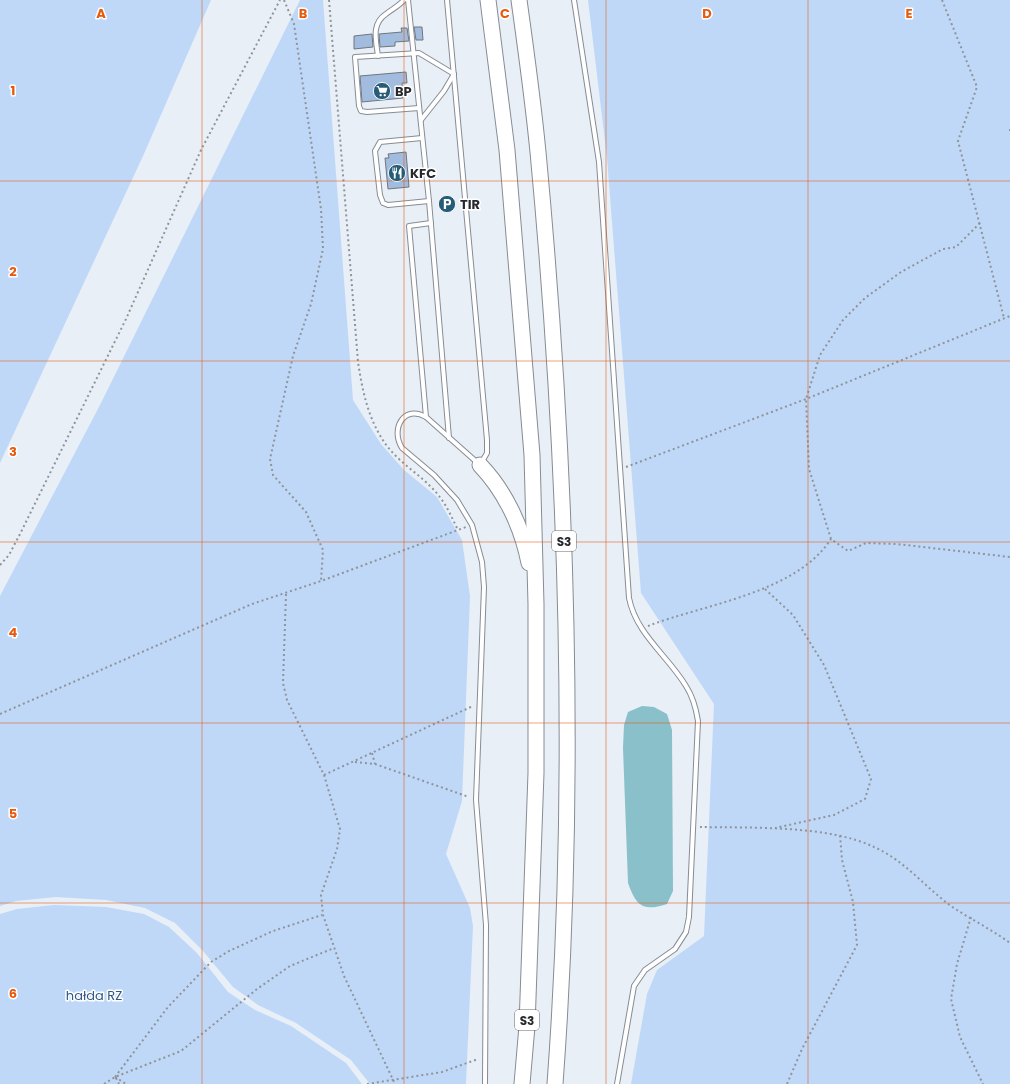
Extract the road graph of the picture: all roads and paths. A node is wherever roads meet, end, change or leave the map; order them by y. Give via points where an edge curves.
1 (280, 0) edge
2 (284, 0) edge
3 (329, 0) edge
4 (404, 0) edge
5 (408, 0) edge
6 (447, 0) edge
7 (488, 0) edge
8 (519, 0) edge
9 (574, 0) edge
10 (942, 0) edge
11 (413, 53) junction
12 (378, 56) junction
13 (454, 74) junction
14 (419, 108) junction
15 (420, 120) junction
16 (422, 138) junction
17 (429, 201) junction
18 (980, 223) junction
19 (431, 224) junction
20 (1010, 316) edge
21 (1004, 318) junction
22 (806, 399) junction
23 (426, 417) junction
24 (449, 439) junction
25 (480, 465) junction
26 (620, 469) junction
27 (831, 539) junction
28 (1010, 557) edge
29 (0, 565) edge
30 (321, 582) junction
31 (765, 588) junction
32 (286, 594) junction
33 (536, 604) junction
34 (641, 629) junction
35 (479, 703) junction
36 (0, 714) edge
37 (372, 752) junction
38 (354, 762) junction
39 (374, 764) junction
40 (324, 775) junction
41 (476, 800) junction
42 (693, 826) junction
43 (772, 829) junction
44 (840, 835) junction
45 (322, 915) junction
46 (971, 918) junction
47 (1010, 943) edge
48 (334, 948) junction
49 (485, 1057) junction
50 (115, 1077) junction
51 (392, 1079) junction
52 (104, 1084) edge
53 (119, 1084) edge
54 (126, 1084) edge
55 (366, 1084) edge
56 (395, 1084) edge
57 (485, 1084) edge
58 (522, 1084) edge
59 (555, 1084) edge
60 (617, 1084) edge
61 (787, 1084) edge
62 (983, 1084) edge

1 - 29 path via 201,150 126,319 20,534 9,555
2 - 30 path via 295,31 321,209 323,249 311,304 293,356 270,459 273,475 306,512 323,550
3 - 30 path via 362,389 381,438 398,458 438,495 458,530
4 - 12 lane via 377,22
5 - 11 lane
6 - 13 lane
7 - 33 highway, S3 via 507,150 530,440
8 - 59 highway, S3 via 538,150 562,461 568,775 561,1008
9 - 26 lane via 599,162
10 - 18 path via 977,87 958,141
11 - 12 lane
11 - 13 lane via 423,55
11 - 14 lane
12 - 14 lane via 355,57 359,106 362,111
13 - 15 lane via 447,87
13 - 25 lane via 487,440 487,454
14 - 15 lane
15 - 16 lane
16 - 17 lane
16 - 17 lane via 380,142 375,151 380,195 384,203 388,205
17 - 19 lane
18 - 21 path
18 - 22 path via 956,247 943,249 901,272 864,298 843,320 820,355
19 - 23 lane via 409,226
19 - 24 lane
20 - 21 path
21 - 22 path
22 - 26 path
22 - 27 path via 809,469
23 - 24 lane
23 - 35 lane via 413,412 408,414 398,427 397,437 402,448 434,475 457,500 478,541 484,574
24 - 25 lane
25 - 33 highway via 502,492 515,520 528,558
26 - 34 lane via 628,591 631,606
27 - 28 path via 848,551 866,543 897,544
27 - 31 path via 823,552 804,568
30 - 32 path
31 - 34 path
31 - 43 path via 792,615 824,665 871,779 865,799 840,812
32 - 36 path via 252,604
32 - 40 path via 283,683 287,700
33 - 58 highway, S3 via 536,781 527,1026
34 - 42 lane via 686,685 694,701 698,731
35 - 37 path
35 - 41 lane
37 - 38 path
37 - 39 path
38 - 39 path
38 - 40 path
39 - 41 path
40 - 45 path via 340,829 337,850 321,895
41 - 49 lane via 486,925
42 - 43 path
42 - 60 lane via 686,932 675,949 645,970 634,986
43 - 44 path
44 - 46 path via 875,847 912,872 950,905
44 - 61 path via 842,860 853,902 857,945 802,1049
45 - 48 path
45 - 50 path via 273,931 229,951 212,962 168,1007
46 - 47 path
46 - 62 path via 957,964 951,999 960,1038
48 - 50 path via 290,966 257,988 181,1051
48 - 51 path
49 - 51 path via 442,1072
49 - 57 lane
50 - 52 path
50 - 53 path
50 - 54 path
51 - 55 path
51 - 56 path

